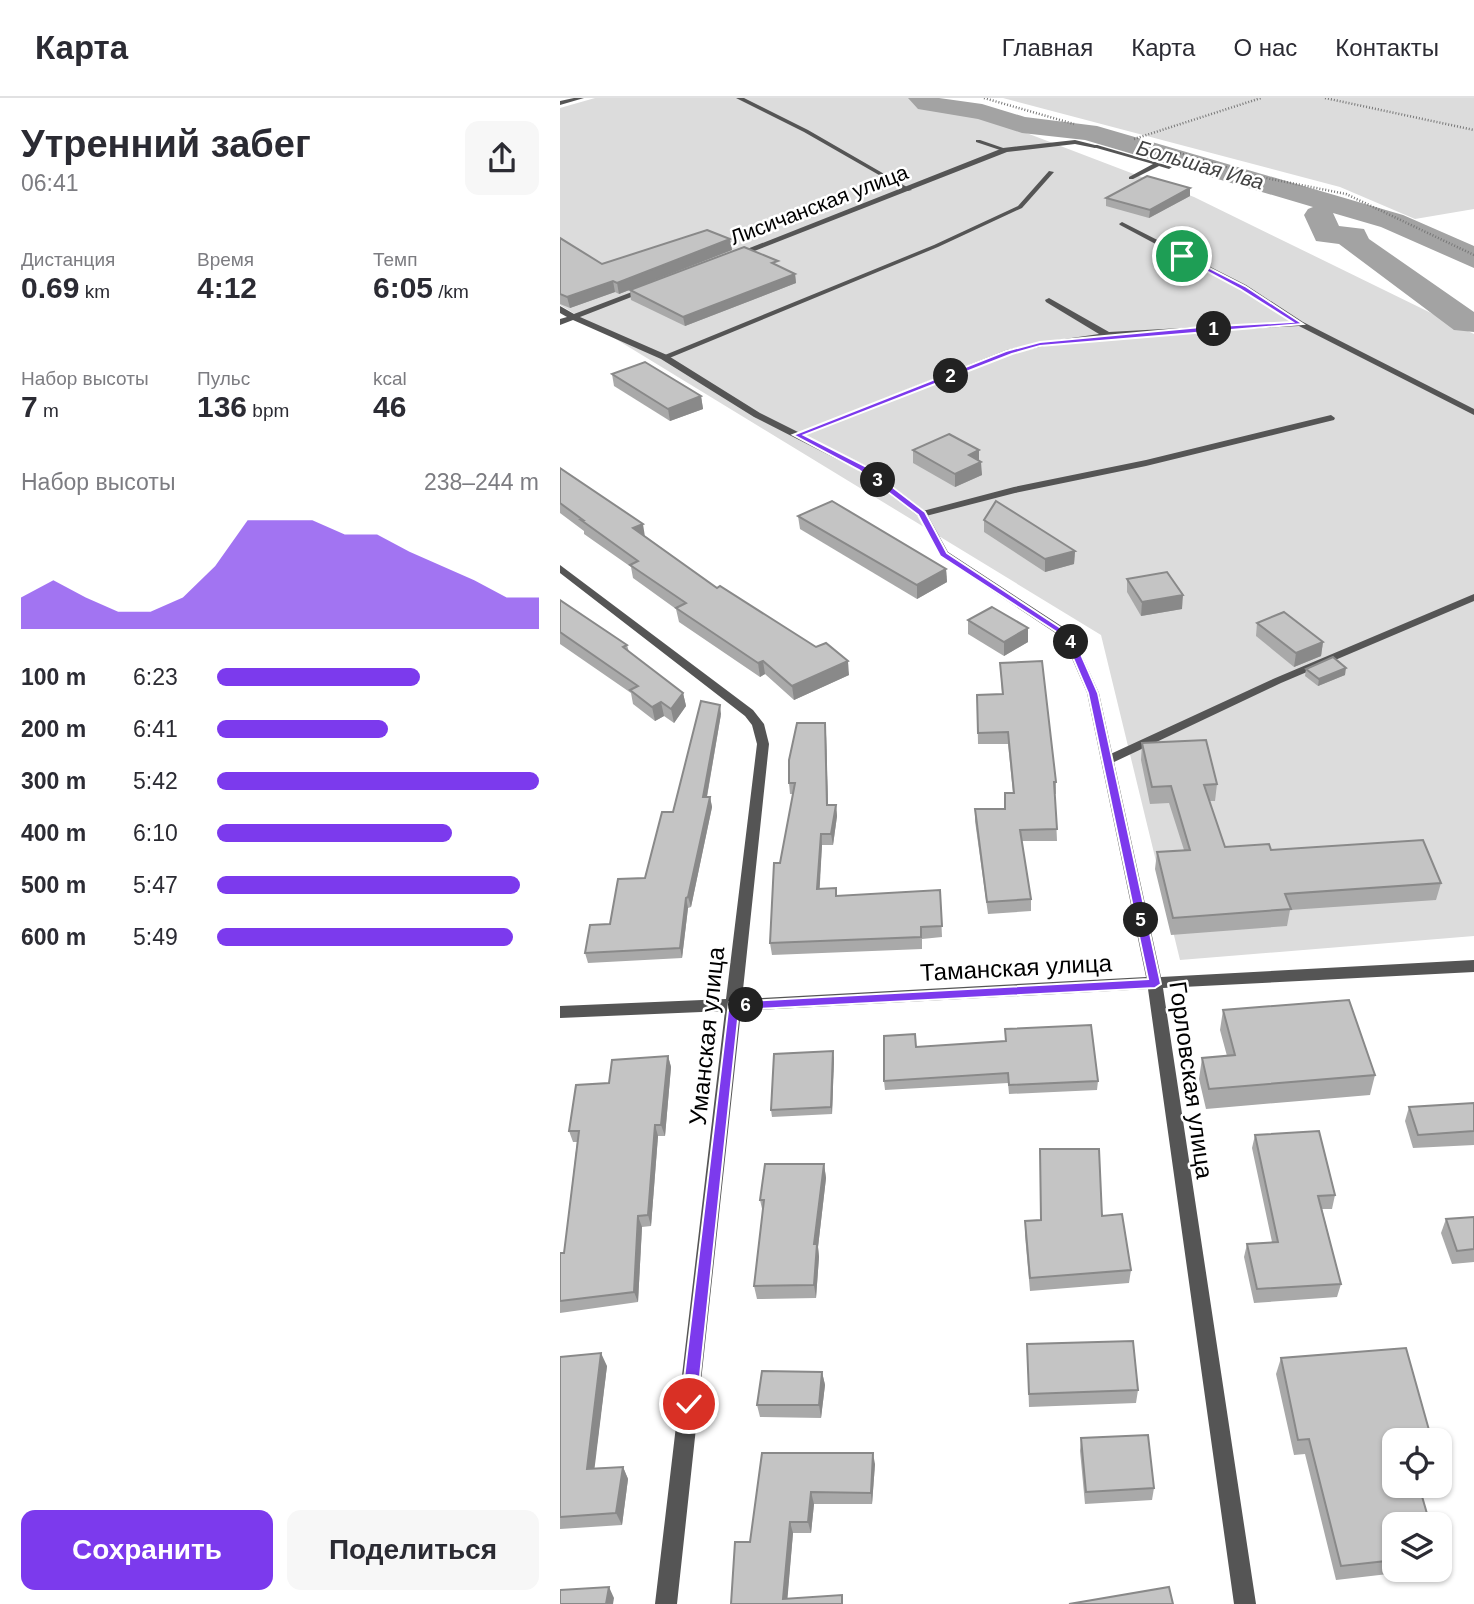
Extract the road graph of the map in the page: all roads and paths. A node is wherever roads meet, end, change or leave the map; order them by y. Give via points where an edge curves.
1 (581, 98) edge
2 (739, 98) edge
3 (984, 98) edge
4 (1262, 98) edge
5 (1325, 98) edge
6 (560, 103) edge
7 (1083, 126) dead end
8 (1474, 130) edge
9 (978, 141) dead end
10 (1140, 144) dead end
11 (1095, 146) joint
12 (1006, 150) junction
13 (1173, 151) dead end
14 (1158, 164) junction
15 (1169, 167) dead end
16 (1051, 172) dead end
17 (1131, 178) dead end
18 (909, 190) junction
19 (1122, 224) dead end
20 (1474, 255) edge
21 (728, 258) edge
22 (663, 283) edge
23 (1049, 299) dead end
24 (564, 316) edge
25 (1300, 324) junction
26 (1109, 336) junction
27 (664, 357) junction
28 (1474, 412) edge
29 (1331, 418) dead end
30 (797, 435) junction
31 (922, 514) junction
32 (560, 568) edge
33 (1474, 597) edge
34 (1108, 760) junction
35 (1474, 967) edge
36 (1155, 984) junction
37 (734, 1005) junction
38 (560, 1012) edge
39 (666, 1604) edge
40 (1245, 1604) edge

1 - 6 lane
2 - 18 lane
3 - 7 path
4 - 10 path via 1131,140
5 - 8 path
9 - 12 lane
11 - 12 street, Лисичанская улица via 1075,142
11 - 14 lane
12 - 18 street, Лисичанская улица
13 - 20 path via 1256,176 1346,194
14 - 15 lane
14 - 17 lane
16 - 27 lane via 1020,207
18 - 21 street, Лисичанская улица
19 - 25 lane
22 - 24 street
23 - 26 lane
24 - 27 street, Горловская улица
25 - 26 lane
25 - 28 lane
26 - 30 lane via 1009,352
27 - 30 street, Горловская улица
29 - 31 lane
30 - 31 street, Горловская улица via 862,468
31 - 34 street, Горловская улица via 944,554 1068,636 1093,693
32 - 37 street, Уманская улица via 750,713 758,724 763,744
33 - 34 lane
34 - 36 street, Горловская улица
35 - 36 street, Таманская улица
36 - 37 street, Таманская улица
36 - 40 street, Горловская улица
37 - 38 street, Таманская улица
37 - 39 street, Уманская улица

